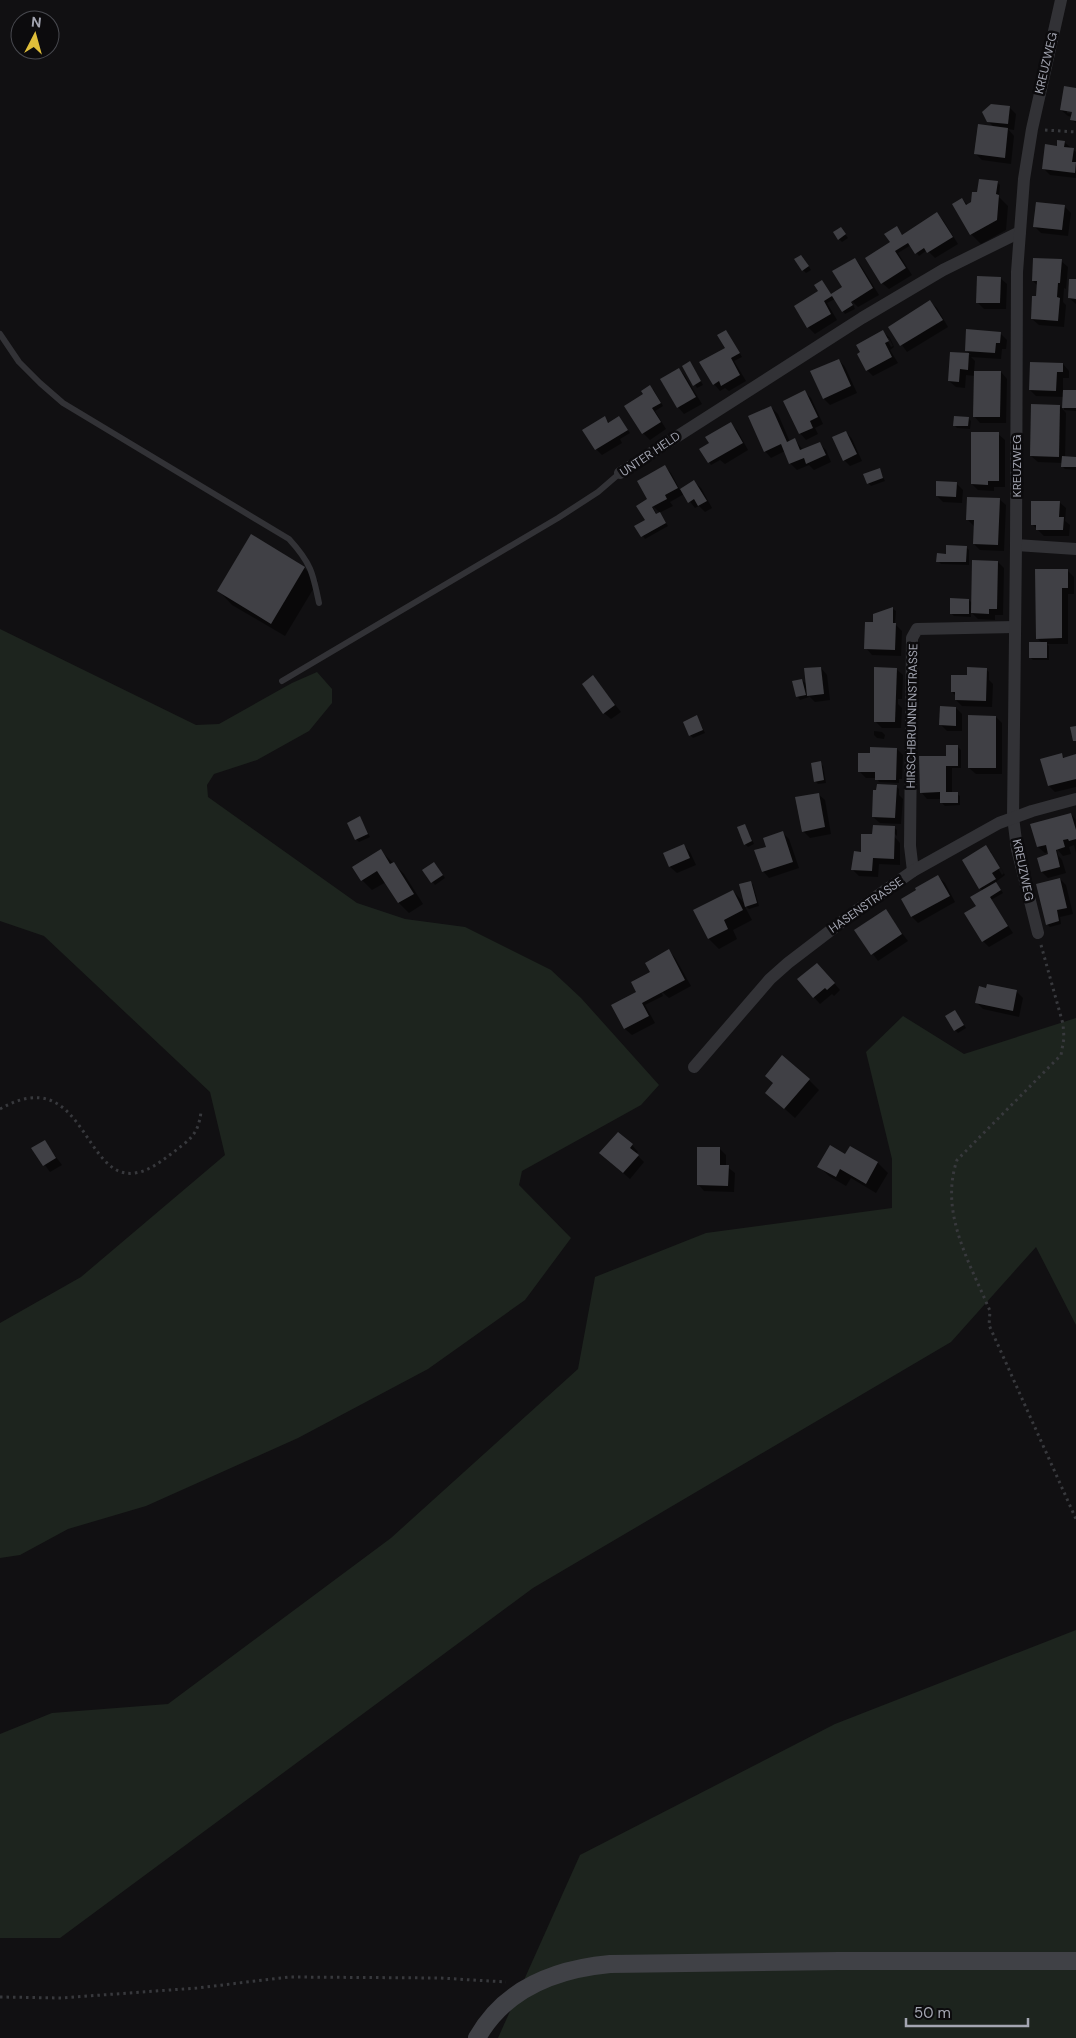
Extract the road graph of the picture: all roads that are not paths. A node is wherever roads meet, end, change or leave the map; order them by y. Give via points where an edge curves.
1 (1061, 0) edge
2 (1020, 232) junction
3 (0, 334) edge
4 (620, 472) joint
5 (1016, 545) junction
6 (1076, 549) edge
7 (320, 603) dead end
8 (1014, 628) junction
9 (282, 681) dead end
10 (1076, 799) edge
11 (1013, 817) junction
12 (913, 872) junction
13 (1038, 933) road end
14 (694, 1067) dead end
15 (1076, 1961) edge
16 (477, 2038) edge

1 - 2 street, KREUZWEG via 1032,129
2 - 4 street, UNTER HELD via 943,270 862,318
2 - 5 street, KREUZWEG
3 - 7 lane via 19,362 64,403 289,539 304,555 312,571
4 - 9 lane, UNTER HELD via 598,492 558,518
5 - 6 street
5 - 8 street, KREUZWEG
8 - 11 street, KREUZWEG
8 - 12 street, HIRSCHBRUNNENSTRASSE via 917,628 914,632 910,836
10 - 11 street, HASENSTRASSE
11 - 12 street, HASENSTRASSE
11 - 13 street, KREUZWEG via 1017,849
12 - 14 street, HASENSTRASSE via 788,963 757,993
15 - 16 main road via 839,1961 581,1967 534,1983 511,1998

